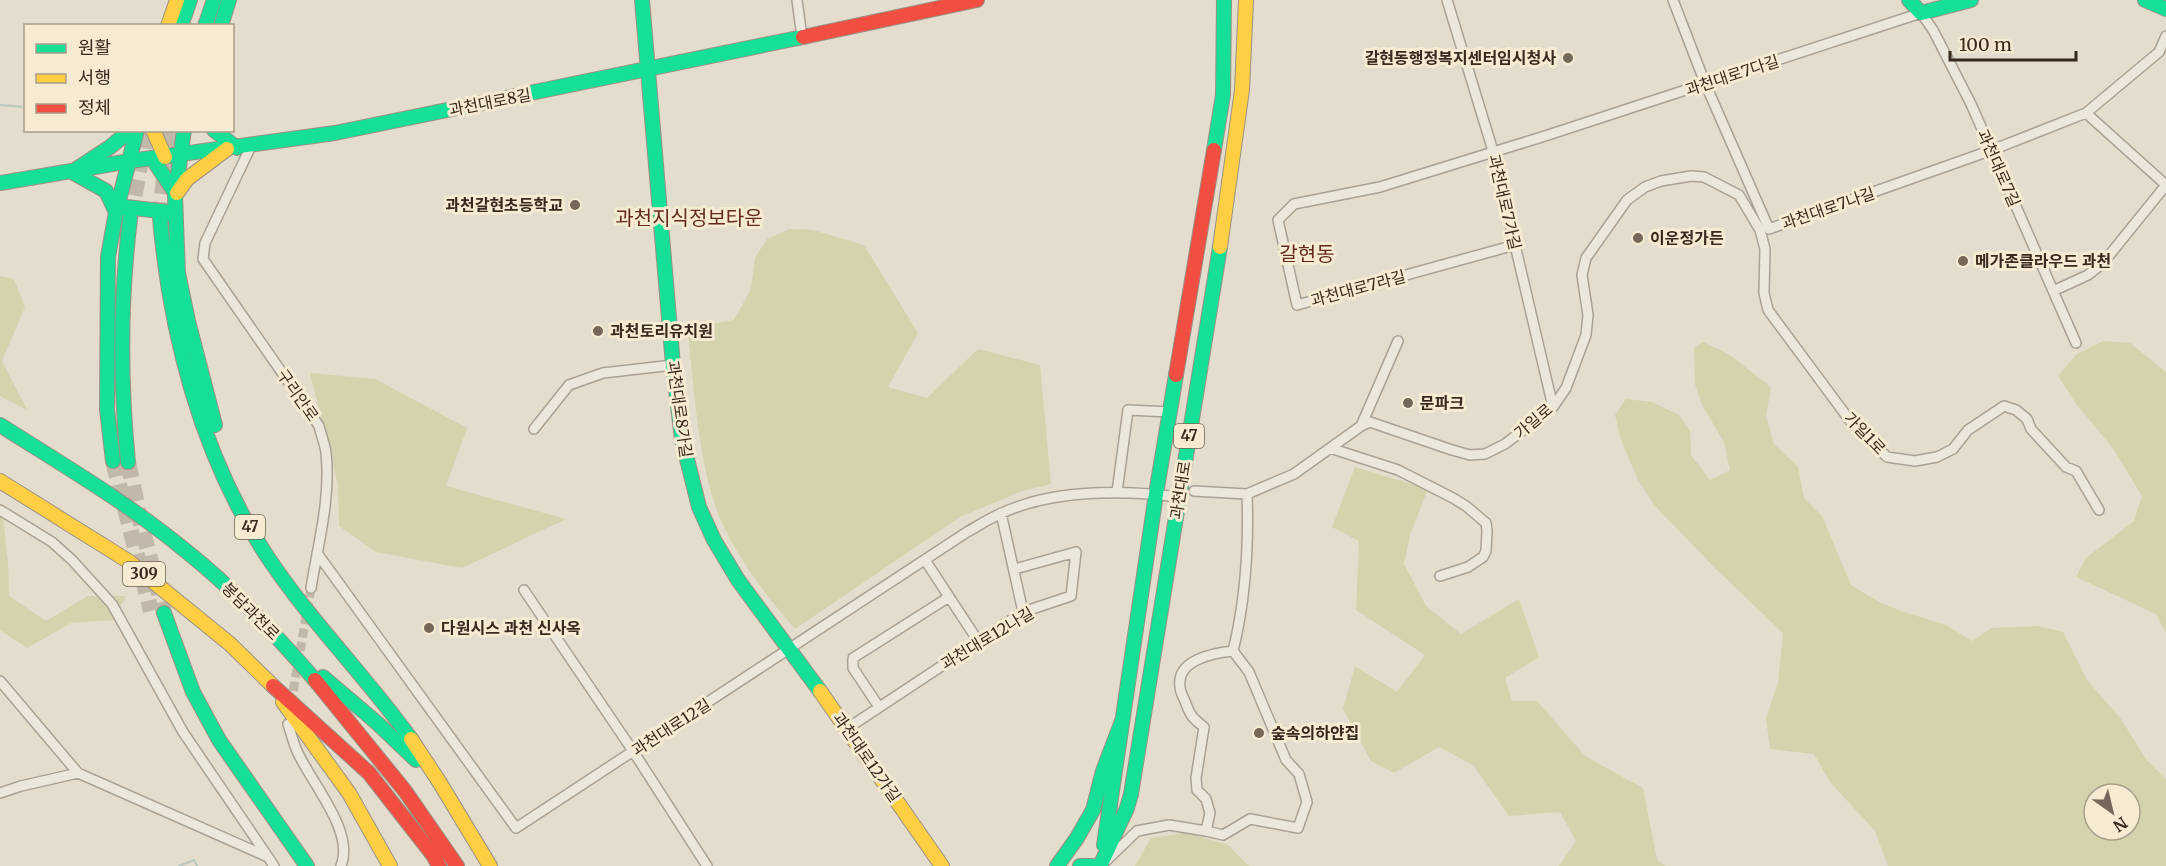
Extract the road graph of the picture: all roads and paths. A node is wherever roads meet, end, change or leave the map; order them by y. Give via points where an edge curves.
1 (177, 0) edge
2 (190, 0) edge
3 (214, 0) edge
4 (229, 0) edge
5 (642, 0) edge
6 (797, 0) edge
7 (977, 0) edge
8 (1224, 0) edge
9 (1246, 0) edge
10 (1447, 0) edge
11 (1673, 0) edge
12 (1909, 0) edge
13 (1971, 0) edge
14 (2145, 0) edge
15 (2166, 9) edge
16 (1921, 13) junction
17 (169, 24) edge
18 (182, 24) edge
19 (206, 24) edge
20 (221, 24) edge
21 (2166, 36) edge
22 (802, 37) junction
23 (648, 70) junction
24 (1705, 83) junction
25 (2086, 113) junction
26 (129, 132) edge
27 (136, 132) edge
28 (153, 132) edge
29 (184, 132) edge
30 (216, 132) edge
31 (251, 146) junction
32 (232, 148) junction
33 (1992, 150) junction
34 (1493, 151) junction
35 (179, 156) junction
36 (158, 158) junction
37 (130, 161) junction
38 (72, 172) junction
39 (0, 183) edge
40 (2166, 185) edge
41 (175, 195) junction
42 (1739, 195) joint
43 (116, 211) junction
44 (176, 217) junction
45 (160, 218) tunnel mouth
46 (130, 219) tunnel mouth
47 (1515, 245) junction
48 (2053, 291) junction
49 (1398, 341) dead end
50 (2076, 343) dead end
51 (673, 365) junction
52 (1553, 407) junction
53 (1170, 412) junction
54 (0, 425) edge
55 (1361, 426) junction
56 (534, 429) dead end
57 (0, 435) edge
58 (1330, 448) junction
59 (113, 461) tunnel mouth
60 (128, 462) tunnel mouth
61 (69, 468) junction
62 (226, 479) junction
63 (0, 481) edge
64 (1194, 491) dead end
65 (1117, 492) junction
66 (1156, 494) junction
67 (1247, 494) junction
68 (1179, 497) junction
69 (0, 510) edge
70 (2099, 510) dead end
71 (1001, 513) junction
72 (317, 553) junction
73 (925, 560) junction
74 (1015, 569) junction
75 (1440, 576) dead end
76 (311, 588) tunnel mouth
77 (524, 590) dead end
78 (949, 597) junction
79 (157, 612) tunnel mouth
80 (1023, 612) junction
81 (978, 641) junction
82 (789, 648) junction
83 (290, 650) junction
84 (1233, 651) junction
85 (0, 681) edge
86 (273, 686) junction
87 (879, 707) junction
88 (1122, 721) junction
89 (288, 724) dead end
90 (848, 728) junction
91 (633, 751) junction
92 (78, 773) junction
93 (1114, 784) junction
94 (442, 787) junction
95 (0, 794) edge
96 (1131, 794) junction
97 (249, 831) junction
98 (1206, 831) junction
99 (237, 844) junction
100 (268, 857) junction
101 (436, 860) edge
102 (274, 866) edge
103 (307, 866) edge
104 (341, 866) edge
105 (390, 866) edge
106 (457, 866) edge
107 (490, 866) edge
108 (707, 866) edge
109 (942, 866) edge
110 (1057, 866) edge
111 (1080, 866) edge
112 (1092, 866) edge
113 (1100, 866) edge

1 - 17 main road
2 - 18 main road
3 - 19 main road
4 - 20 main road
5 - 23 main road, 과천대로8가길
6 - 22 street
7 - 22 main road, 과천대로8길
8 - 53 main road, 과천대로 via 1223,95
9 - 68 main road, 과천대로 / 47 via 1239,112
10 - 34 street, 과천대로7가길
11 - 24 street, 과천대로7나길
12 - 16 main road, 과천대로7길
13 - 16 main road, 과천대로7다길
14 - 15 main road
16 - 24 street, 과천대로7다길
16 - 33 street, 과천대로7길
21 - 25 street, 과천대로7나길 via 2159,52
22 - 23 main road, 과천대로8길
23 - 31 main road, 과천대로8길 via 335,133
23 - 51 main road, 과천대로8가길
24 - 33 street, 과천대로7나길 via 1769,229
24 - 34 street, 과천대로7다길
25 - 33 street, 과천대로7나길
25 - 40 street
26 - 38 main road
27 - 37 main road
28 - 36 main road
29 - 35 main road
30 - 32 main road
31 - 32 main road, 과천대로8길
31 - 72 street, 구리안로 via 205,243 203,259 319,426 326,453 326,483
32 - 35 main road, 과천대로8길
32 - 41 main road via 187,179
33 - 48 street, 과천대로7길
34 - 47 street, 과천대로7가길
34 - 47 street, 과천대로7라길 via 1380,187 1294,204 1278,220 1297,305
35 - 36 main road, 과천대로8길
35 - 41 main road
36 - 37 main road, 과천대로8길
36 - 41 main road
37 - 38 main road, 과천대로8길
37 - 43 main road
38 - 39 main road, 과천대로8길
38 - 43 main road via 106,191
40 - 48 street via 2103,263 2088,275
41 - 44 main road
42 - 52 street, 가일로 via 1704,177 1691,176 1645,187 1627,200 1586,258 1582,275 1588,315 1586,335 1566,388
42 - 70 street, 가일1로 via 1760,230 1765,249 1764,293 1768,310 1851,422 1887,457 1915,461 1937,457 1953,449 1968,430 2004,406 2027,418 2031,429 2067,467 2076,471
43 - 44 main road via 126,207 168,212
43 - 59 main road via 108,257 107,409
44 - 62 main road via 178,273
45 - 62 main road, 47 via 165,273 183,355
46 - 60 main road via 122,344
47 - 52 street, 과천대로7가길
48 - 50 street, 과천대로7길
49 - 55 street
51 - 56 street via 603,373 569,385
51 - 82 main road, 과천대로8가길 via 681,439 699,507 738,580
52 - 55 street, 가일로 via 1505,444 1485,454 1452,450 1376,423
53 - 65 street via 1128,410
53 - 66 main road, 과천대로
54 - 61 main road, 봉담과천로
55 - 58 street
57 - 61 main road, 봉담과천로 / 309
58 - 67 street via 1294,474
58 - 75 street via 1398,470 1460,502 1486,523 1483,557 1468,567
61 - 83 main road, 봉담과천로 / 309 via 208,569
62 - 94 main road, 47 via 278,572 409,737
63 - 86 main road, 309 via 128,561 230,644
64 - 67 street
65 - 66 street, 과천대로12길
65 - 71 street, 과천대로12길 via 1044,500
66 - 68 street, 과천대로12길
66 - 88 main road, 과천대로
67 - 84 street via 1247,566
68 - 96 main road, 과천대로 / 47
69 - 97 street via 52,542 112,604 183,732
71 - 73 street, 과천대로12길
71 - 74 street
72 - 76 street, 구리안로
72 - 91 street, 과천대로12길 via 516,828
73 - 78 street
73 - 82 street, 과천대로12길
74 - 80 street
74 - 80 street, 과천대로12나길 via 1076,552 1071,596
77 - 91 street
78 - 81 street
78 - 87 street via 853,658 853,668
79 - 103 main road via 161,642 172,663 219,740
80 - 81 street, 과천대로12나길
81 - 87 street, 과천대로12나길
82 - 90 main road, 과천대로12가길
82 - 91 street, 과천대로12길
83 - 94 main road via 376,722
83 - 106 main road, 봉담과천로 / 309 via 403,787
84 - 98 street via 1197,660 1182,673 1179,687 1192,718 1204,727 1196,778 1197,790 1206,799 1210,813
84 - 98 street via 1249,672 1286,760 1299,774 1307,802 1298,828 1250,819 1223,836
85 - 92 street
86 - 101 main road via 369,773
86 - 105 main road via 365,817
87 - 90 street, 과천대로12나길
88 - 93 main road
88 - 110 main road via 1093,810
89 - 104 street via 297,752 344,843
90 - 109 main road, 과천대로12가길
91 - 108 street
92 - 95 street
92 - 99 street
93 - 96 main road via 1117,793
93 - 113 main road
94 - 107 main road, 47
96 - 113 main road, 과천대로 / 47
97 - 99 street
97 - 100 street
98 - 113 street via 1169,825 1137,831
99 - 100 street
100 - 102 street
111 - 112 main road

